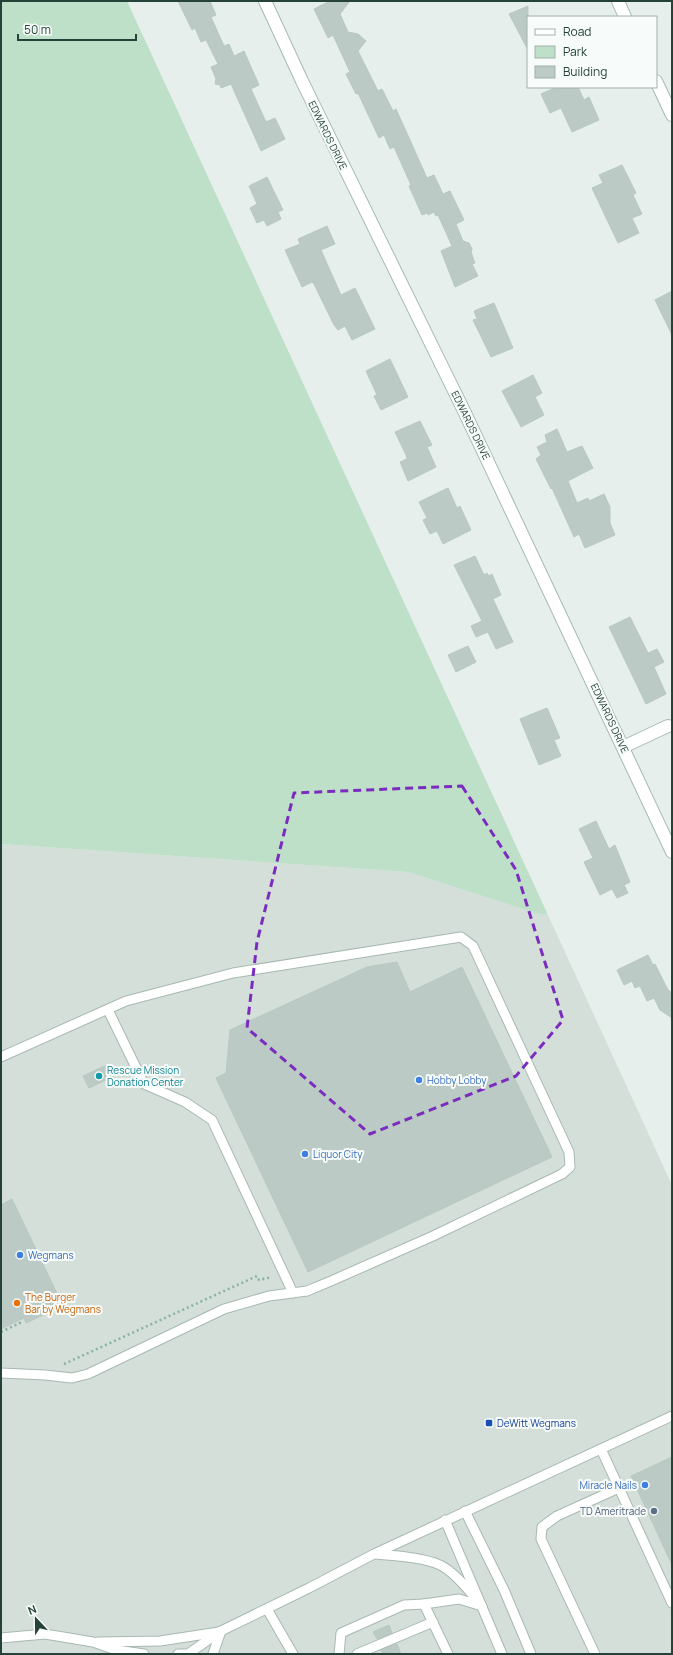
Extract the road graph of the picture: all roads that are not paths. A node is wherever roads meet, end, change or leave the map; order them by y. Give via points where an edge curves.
1 (265, 1) edge
2 (618, 1) edge
3 (625, 16) edge
4 (657, 83) edge
5 (672, 115) edge
6 (668, 726) dead end
7 (623, 747) junction
8 (672, 852) edge
9 (108, 1010) junction
10 (1, 1057) edge
11 (293, 1292) junction
12 (1, 1373) edge
13 (672, 1416) edge
14 (601, 1449) junction
15 (619, 1488) junction
16 (465, 1511) junction
17 (445, 1520) junction
18 (374, 1554) junction
19 (672, 1603) edge
20 (424, 1604) junction
21 (482, 1606) junction
22 (267, 1609) junction
23 (433, 1622) junction
24 (221, 1631) junction
25 (1, 1638) edge
26 (93, 1642) junction
27 (103, 1654) edge
28 (144, 1654) edge
29 (178, 1654) edge
30 (200, 1654) edge
31 (213, 1654) edge
32 (293, 1654) edge
33 (339, 1654) edge
34 (357, 1654) edge
35 (448, 1654) edge
36 (502, 1654) edge
37 (531, 1654) edge
38 (595, 1654) edge

1 - 7 street, EDWARDS DRIVE via 465,413
2 - 3 street
4 - 5 street
6 - 7 street
7 - 8 street, EDWARDS DRIVE
9 - 10 lane
9 - 11 lane via 144,1084 184,1102 212,1120
9 - 11 lane via 126,1001 232,973 461,937 473,946 569,1152 570,1167 562,1174 433,1236 308,1291
11 - 12 lane via 224,1309 88,1374 72,1378
13 - 14 lane
14 - 15 lane
14 - 16 lane
15 - 19 lane
15 - 38 lane via 557,1516 542,1527 541,1539
16 - 17 lane
16 - 37 lane via 504,1590
17 - 18 lane
17 - 21 lane
18 - 21 lane via 401,1556 440,1565 463,1583
18 - 22 lane
20 - 21 lane via 459,1599
20 - 23 lane
20 - 33 lane via 404,1605 341,1633
21 - 36 lane
22 - 24 lane
22 - 32 lane
23 - 34 lane
23 - 35 lane
24 - 26 lane via 160,1641
24 - 29 lane via 188,1654
24 - 30 lane
24 - 31 lane
25 - 26 lane via 46,1634
26 - 27 lane
26 - 28 lane via 116,1650

